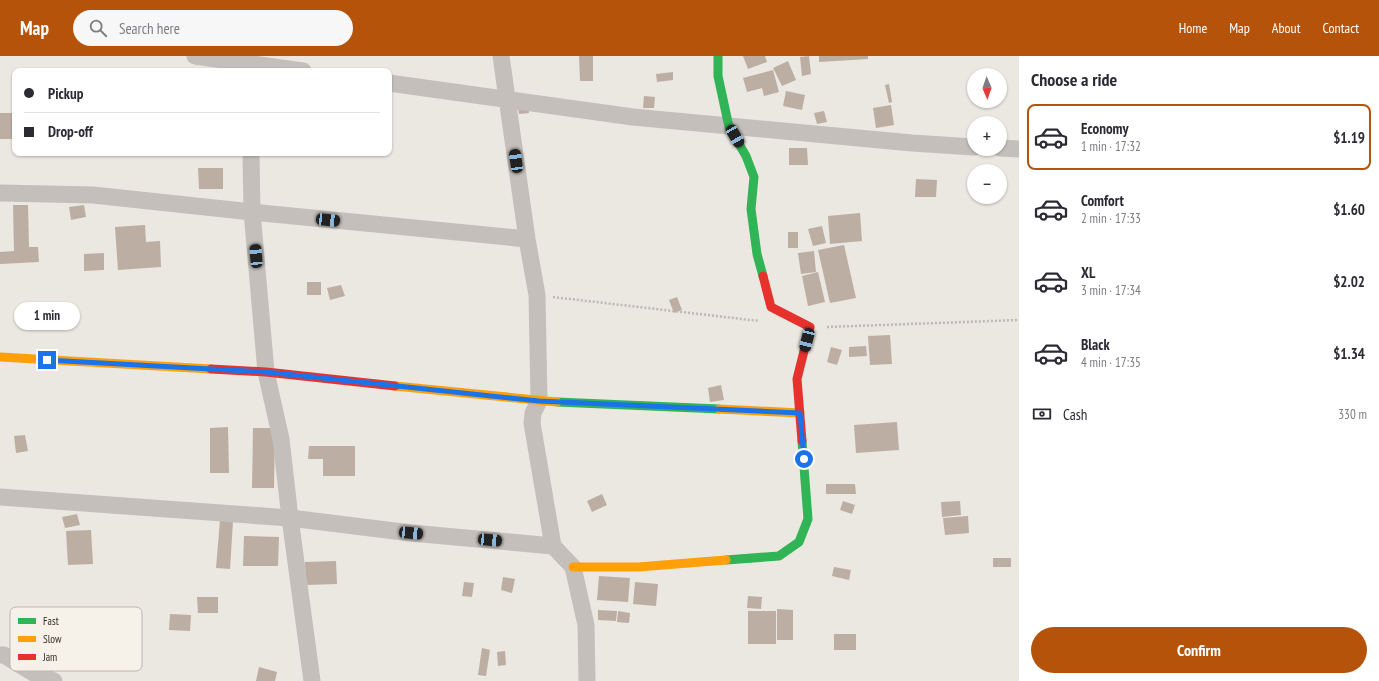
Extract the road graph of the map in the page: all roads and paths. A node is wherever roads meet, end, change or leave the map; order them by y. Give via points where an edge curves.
1 (195, 56) edge
2 (501, 56) edge
3 (718, 56) edge
4 (244, 63) edge
5 (281, 68) edge
6 (392, 82) edge
7 (507, 98) junction
8 (729, 127) junction
9 (967, 146) edge
10 (1007, 148) edge
11 (1019, 149) edge
12 (251, 156) edge
13 (0, 193) edge
14 (252, 212) junction
15 (527, 239) junction
16 (0, 357) edge
17 (266, 372) junction
18 (539, 401) junction
19 (800, 413) junction
20 (0, 497) edge
21 (290, 518) junction
22 (553, 546) junction
23 (574, 567) junction
24 (0, 655) edge
25 (10, 659) edge
26 (30, 671) edge
27 (54, 681) edge
28 (312, 681) edge
29 (587, 681) edge

1 - 4 street
2 - 7 street
3 - 8 street via 718,76
4 - 5 street
6 - 7 street
7 - 8 street via 633,117
7 - 15 street
8 - 9 street
8 - 19 street via 746,156 754,177 751,209 757,254 771,307 810,327 797,379
10 - 11 street
12 - 14 street
13 - 14 street via 93,195
14 - 15 street
14 - 17 street
15 - 18 street via 537,295
16 - 17 street
17 - 18 street
17 - 21 street via 282,439
18 - 19 street
18 - 22 street via 533,413 532,423
19 - 23 street via 808,519 798,542 779,556 638,567
20 - 21 street
21 - 22 street via 411,533
21 - 28 street
22 - 23 street
23 - 29 street via 586,625
24 - 25 street
26 - 27 street

